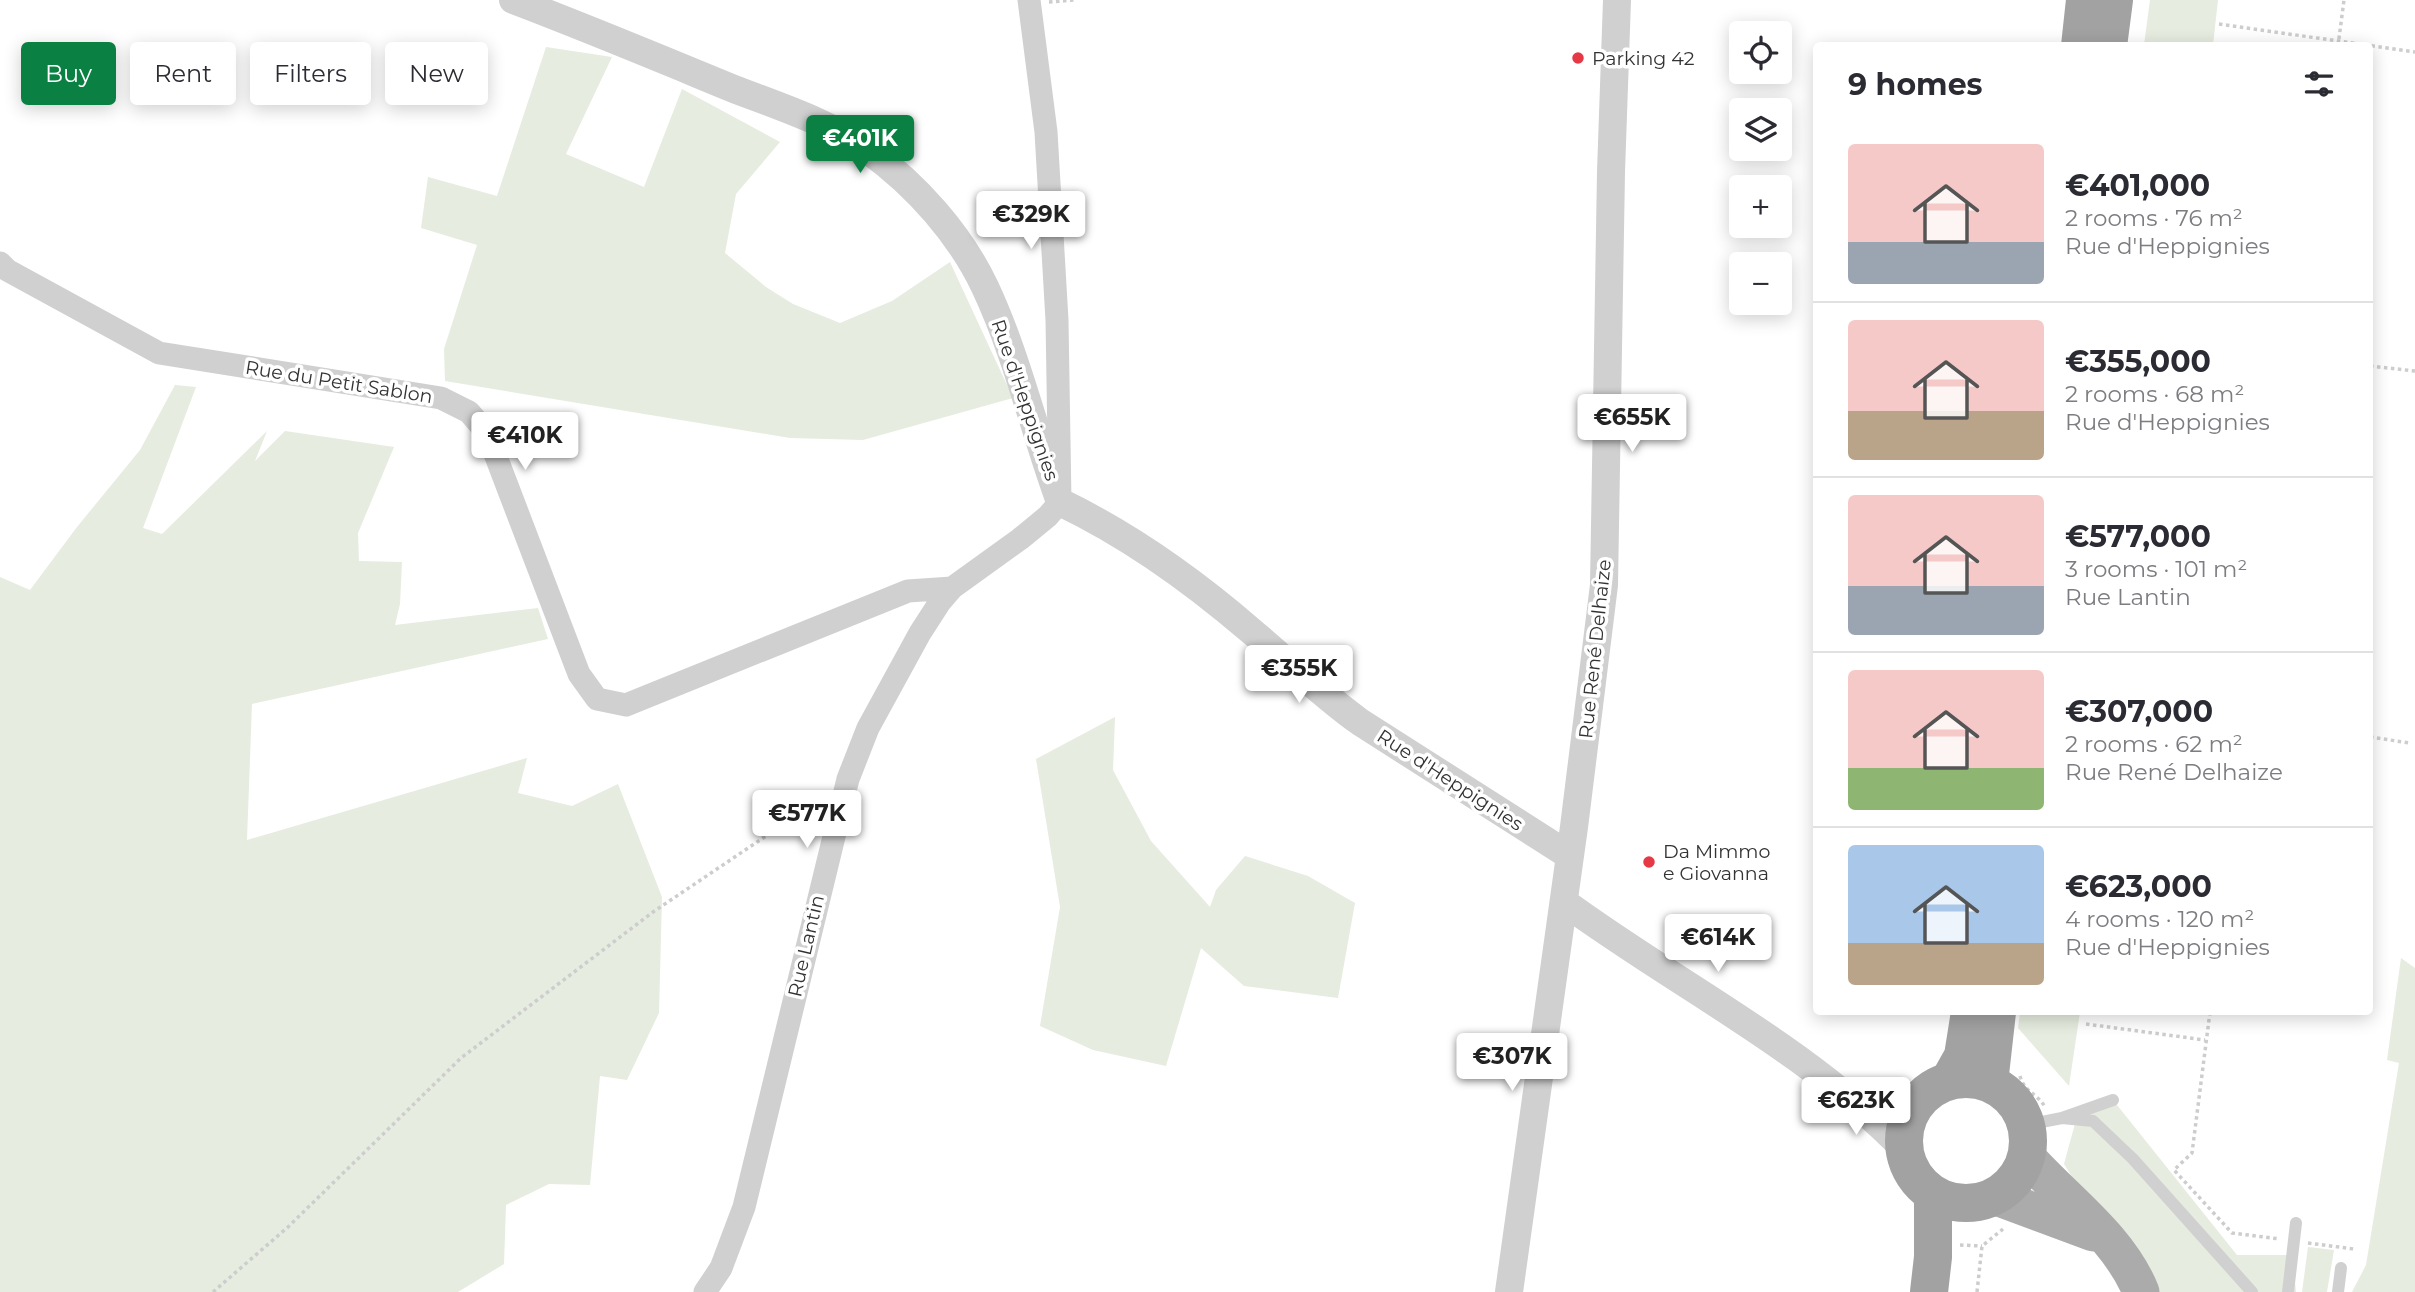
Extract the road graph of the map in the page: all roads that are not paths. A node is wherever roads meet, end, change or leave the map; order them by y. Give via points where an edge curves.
1 (513, 0) edge
2 (1029, 0) edge
3 (1618, 0) edge
4 (2085, 0) edge
5 (2114, 0) edge
6 (2080, 42) edge
7 (2109, 42) edge
8 (0, 263) edge
9 (1060, 502) junction
10 (952, 588) junction
11 (1570, 856) junction
12 (1564, 902) junction
13 (1970, 1015) edge
14 (1997, 1015) edge
15 (1989, 1083) junction
16 (1935, 1089) junction
17 (1839, 1091) junction
18 (2113, 1100) dead end
19 (2039, 1133) junction
20 (1904, 1149) junction
21 (1965, 1199) junction
22 (2296, 1223) dead end
23 (2106, 1239) junction
24 (2342, 1268) dead end
25 (705, 1292) edge
26 (1509, 1292) edge
27 (1928, 1292) edge
28 (1954, 1292) edge
29 (2141, 1292) edge
30 (2252, 1292) edge
31 (2288, 1292) edge
32 (2338, 1292) edge

1 - 9 street, Rue d'Heppignies via 824,126 867,149 907,182 960,244 985,287
2 - 9 street via 1046,132 1057,320
3 - 11 street, Rue René Delhaize via 1604,584
4 - 6 highway
5 - 7 highway
8 - 10 street, Rue du Petit Sablon via 159,353 441,398 469,412 487,433 579,674 597,699 626,705 908,591
9 - 10 street, Rue Lantin via 1020,539
9 - 11 street, Rue d'Heppignies via 1103,522 1173,569 1360,722
10 - 25 street, Rue Lantin via 894,680 848,779 747,1194 726,1257
11 - 12 street, Rue René Delhaize
12 - 17 street via 1785,1049
12 - 26 street, Rue René Delhaize
13 - 16 highway via 1963,1056
14 - 15 highway
15 - 16 highway via 1970,1079
15 - 19 highway via 2017,1105
16 - 17 street via 1875,1098
16 - 20 highway via 1905,1127
17 - 20 street
18 - 19 lane
19 - 21 highway via 2010,1185
19 - 23 main road
19 - 30 lane via 2093,1121
20 - 21 highway via 1919,1183
21 - 23 main road via 2061,1219
21 - 27 highway via 1933,1257
21 - 28 highway
22 - 31 lane
23 - 29 main road
24 - 32 lane

